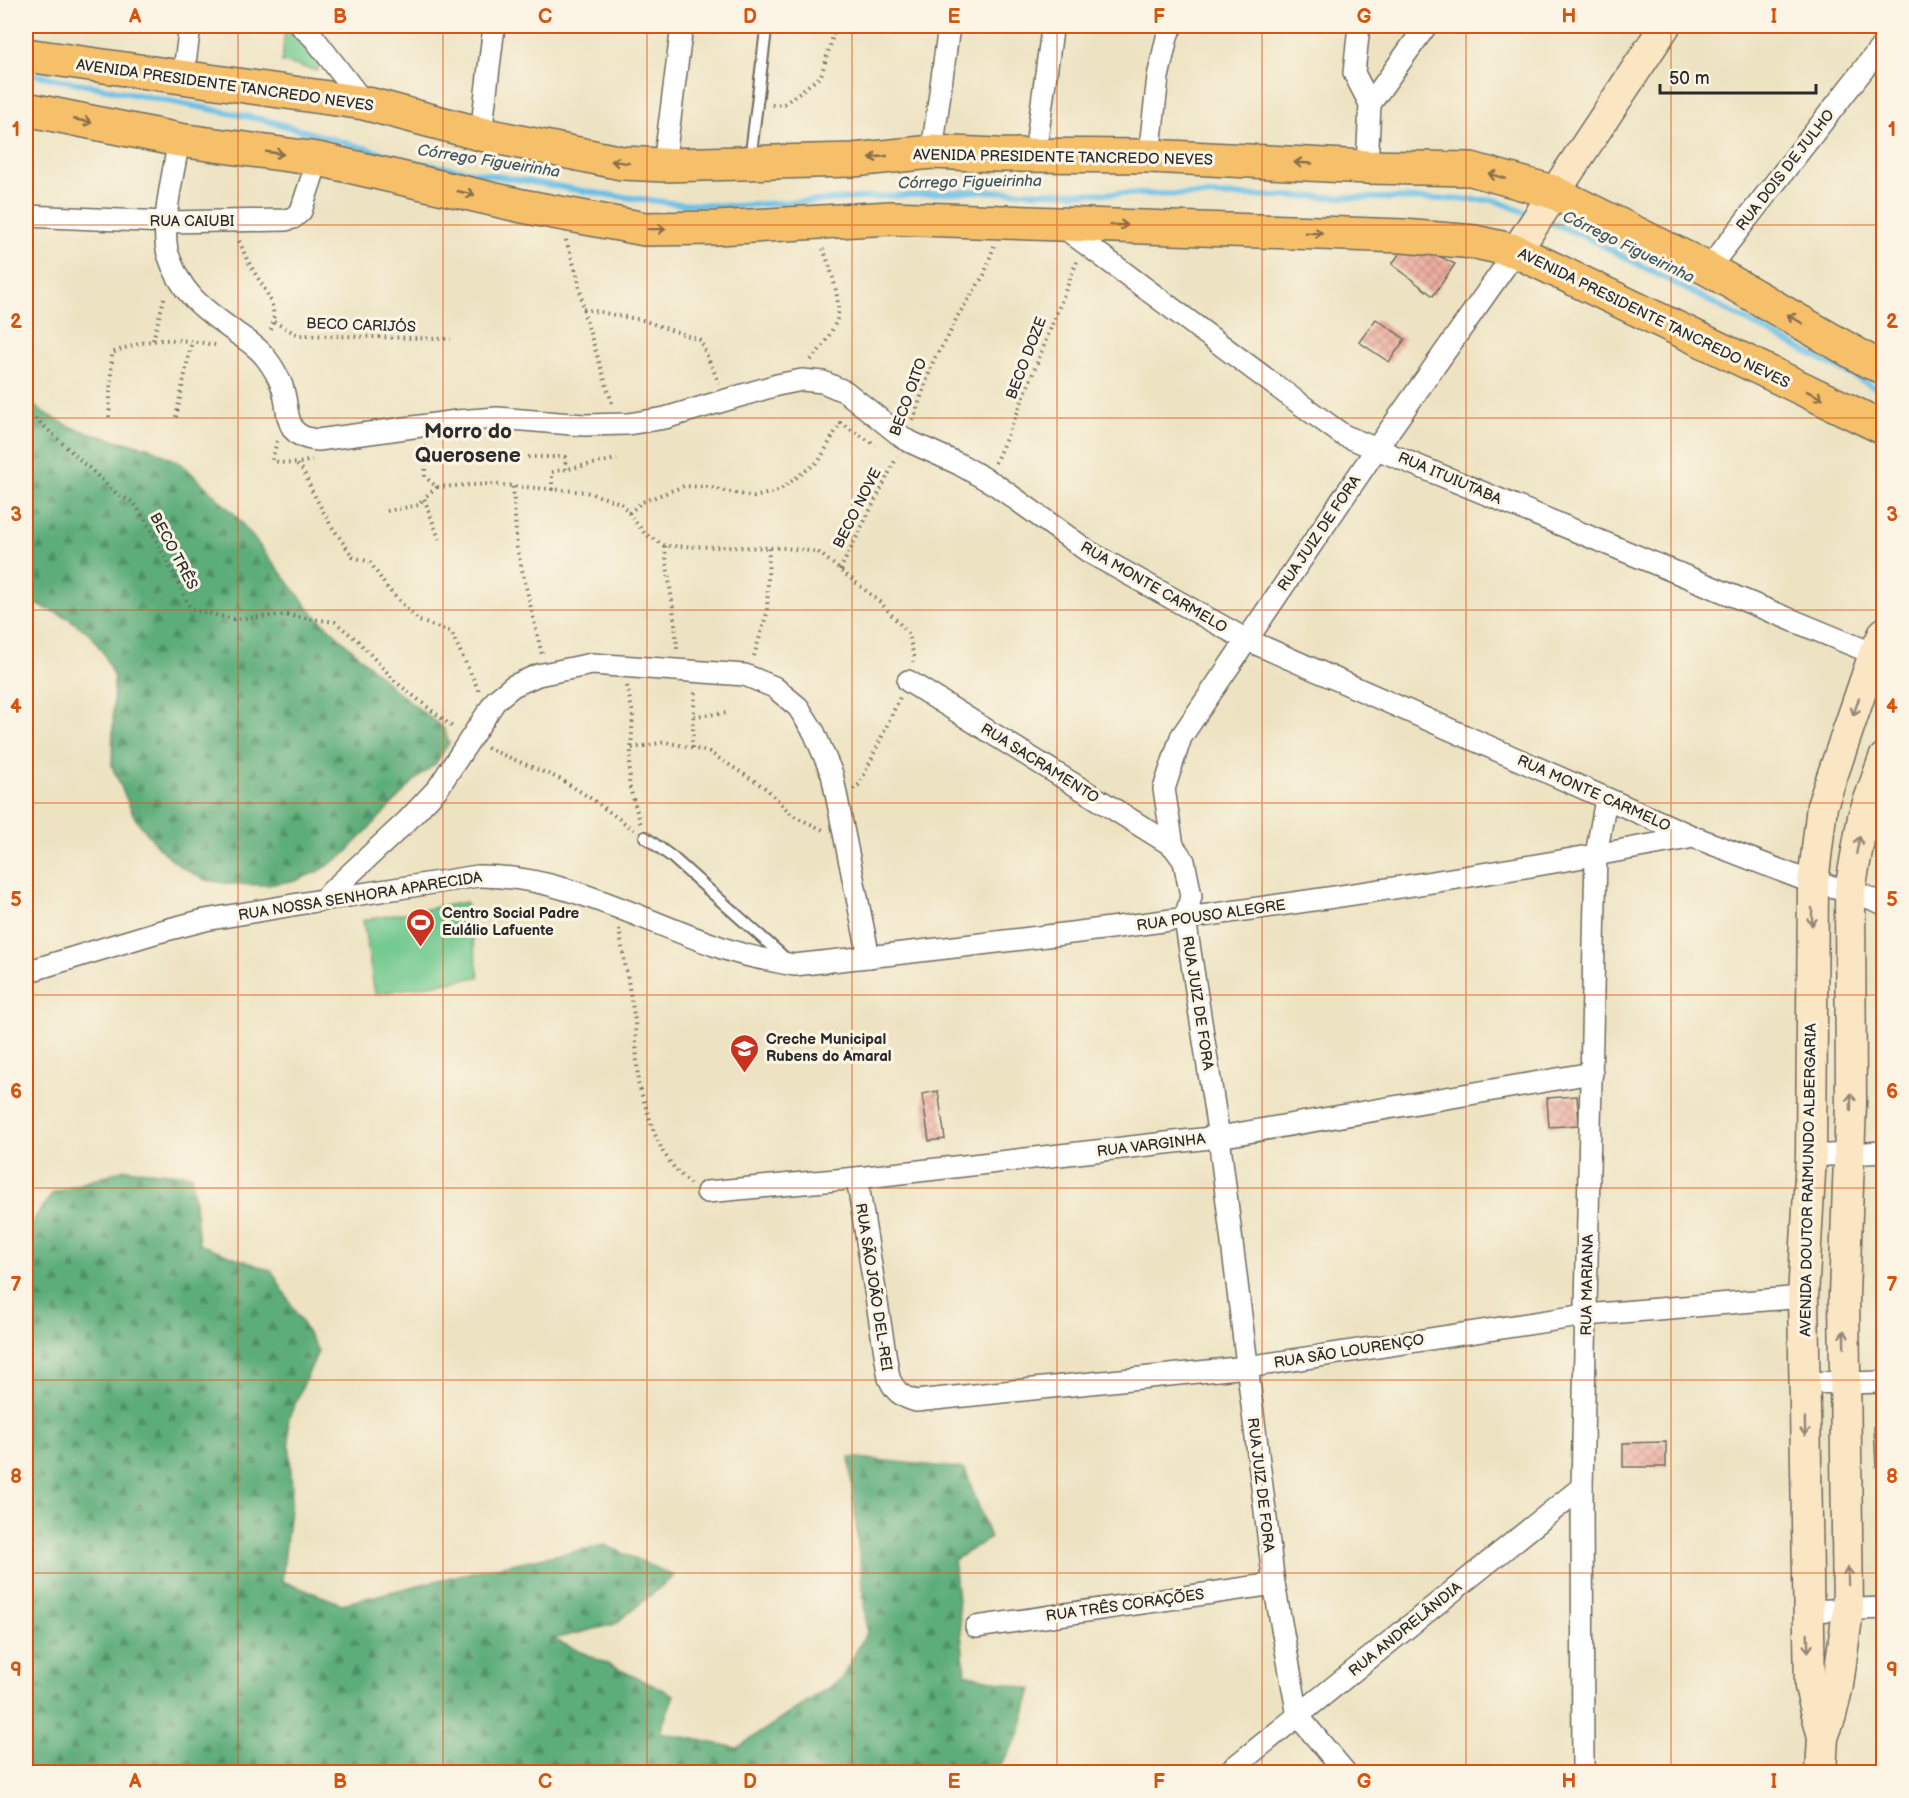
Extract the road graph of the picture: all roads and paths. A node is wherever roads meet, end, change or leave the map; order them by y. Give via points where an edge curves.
1 (190, 26) edge
2 (301, 26) edge
3 (494, 26) edge
4 (682, 26) edge
5 (836, 26) edge
6 (949, 26) edge
7 (1172, 26) edge
8 (1359, 26) edge
9 (1426, 26) edge
10 (1665, 26) edge
11 (766, 30) dead end
12 (1052, 30) joint
13 (1884, 43) edge
14 (26, 55) edge
15 (183, 78) junction
16 (364, 103) junction
17 (1370, 104) junction
18 (756, 107) junction
19 (26, 110) edge
20 (481, 134) junction
21 (180, 140) junction
22 (932, 152) junction
23 (1035, 154) junction
24 (1149, 156) junction
25 (318, 159) junction
26 (750, 163) junction
27 (664, 165) junction
28 (1366, 167) junction
29 (1545, 205) junction
30 (558, 212) junction
31 (26, 216) edge
32 (239, 221) junction
33 (993, 221) junction
34 (166, 222) junction
35 (810, 222) junction
36 (1071, 233) junction
37 (1516, 251) junction
38 (1708, 269) junction
39 (180, 281) junction
40 (584, 309) junction
41 (274, 322) junction
42 (451, 339) dead end
43 (153, 340) junction
44 (192, 341) junction
45 (261, 352) junction
46 (1879, 358) edge
47 (794, 382) junction
48 (727, 400) junction
49 (26, 411) edge
50 (109, 417) dead end
51 (176, 417) dead end
52 (618, 424) junction
53 (1884, 428) edge
54 (420, 439) dead end
55 (878, 446) dead end
56 (1377, 448) junction
57 (901, 449) junction
58 (316, 450) junction
59 (887, 452) dead end
60 (528, 457) dead end
61 (617, 459) dead end
62 (566, 469) junction
63 (987, 480) junction
64 (437, 487) junction
65 (513, 487) junction
66 (552, 490) junction
67 (424, 498) junction
68 (387, 511) dead end
69 (629, 513) junction
70 (439, 539) dead end
71 (665, 546) junction
72 (769, 548) junction
73 (840, 570) junction
74 (1245, 639) junction
75 (1880, 648) edge
76 (624, 666) junction
77 (678, 670) junction
78 (547, 673) junction
79 (748, 677) junction
80 (908, 681) junction
81 (696, 685) dead end
82 (489, 711) junction
83 (727, 713) dead end
84 (694, 716) junction
85 (469, 740) junction
86 (632, 748) junction
87 (692, 748) junction
88 (1884, 758) edge
89 (837, 798) junction
90 (1606, 799) junction
91 (645, 837) junction
92 (1694, 837) junction
93 (846, 840) junction
94 (1173, 846) junction
95 (1596, 855) junction
96 (1813, 883) junction
97 (1850, 890) junction
98 (322, 900) junction
99 (1884, 904) edge
100 (614, 906) junction
101 (1185, 919) junction
102 (726, 949) joint
103 (869, 957) junction
104 (794, 965) junction
105 (26, 972) edge
106 (1592, 1073) junction
107 (1220, 1137) junction
108 (1884, 1152) edge
109 (1850, 1153) junction
110 (1811, 1156) junction
111 (857, 1178) junction
112 (707, 1192) joint
113 (1803, 1297) junction
114 (1586, 1315) junction
115 (1247, 1367) junction
116 (1804, 1382) junction
117 (1884, 1382) edge
118 (1845, 1383) junction
119 (898, 1393) joint
120 (1582, 1486) junction
121 (1274, 1584) junction
122 (1884, 1608) edge
123 (1848, 1610) junction
124 (1808, 1611) junction
125 (976, 1627) dead end
126 (1298, 1716) junction
127 (1823, 1737) junction
128 (1228, 1773) edge
129 (1345, 1773) edge
130 (1583, 1773) edge
131 (1821, 1773) edge

1 - 15 street
2 - 16 street
3 - 20 street
4 - 27 street
5 - 18 path via 821,76 784,104
6 - 12 path
6 - 22 street
7 - 24 street via 1158,77
8 - 17 street via 1354,73
9 - 17 street
10 - 29 street
11 - 18 lane
12 - 23 street
13 - 38 street, RUA DOIS DE JULHO
14 - 15 main road, AVENIDA PRESIDENTE TANCREDO NEVES
15 - 16 main road, AVENIDA PRESIDENTE TANCREDO NEVES
16 - 20 main road, AVENIDA PRESIDENTE TANCREDO NEVES
17 - 28 street
18 - 26 lane
19 -> 21 main road, AVENIDA PRESIDENTE TANCREDO NEVES
27 -> 20 main road, AVENIDA PRESIDENTE TANCREDO NEVES via 622,163
21 -> 25 main road, AVENIDA PRESIDENTE TANCREDO NEVES
21 - 34 street
22 - 23 main road, AVENIDA PRESIDENTE TANCREDO NEVES
22 -> 26 main road, AVENIDA PRESIDENTE TANCREDO NEVES via 853,160
23 - 24 main road, AVENIDA PRESIDENTE TANCREDO NEVES
28 -> 24 main road, AVENIDA PRESIDENTE TANCREDO NEVES
25 -> 30 main road, AVENIDA PRESIDENTE TANCREDO NEVES
25 - 32 street, RUA CAIUBI via 298,215 285,220
26 - 27 main road, AVENIDA PRESIDENTE TANCREDO NEVES
29 -> 28 main road, AVENIDA PRESIDENTE TANCREDO NEVES via 1471,169
29 - 37 street
29 - 38 main road, AVENIDA PRESIDENTE TANCREDO NEVES
30 -> 35 main road, AVENIDA PRESIDENTE TANCREDO NEVES via 645,229
30 - 40 path
31 - 34 street, RUA CAIUBI
32 - 34 street, RUA CAIUBI
32 - 41 path via 238,238 271,297
33 - 35 main road, AVENIDA PRESIDENTE TANCREDO NEVES via 891,218
33 - 36 main road, AVENIDA PRESIDENTE TANCREDO NEVES
33 - 57 path, BECO OITO via 995,243 984,275 934,360
34 - 39 street via 167,250
35 - 47 path via 835,281 838,318 819,351
36 -> 37 main road, AVENIDA PRESIDENTE TANCREDO NEVES via 1403,236 1475,242
36 - 56 street, RUA ITUIUTABA via 1343,435
36 - 63 path, BECO DOZE via 1019,409
37 -> 53 main road, AVENIDA PRESIDENTE TANCREDO NEVES
37 - 56 street, RUA JUIZ DE FORA
46 -> 38 main road, AVENIDA PRESIDENTE TANCREDO NEVES
39 - 43 path via 166,289
39 - 45 street via 191,298
40 - 48 path via 642,320 700,340
40 - 52 path
41 - 42 path, BECO CARIJÓS via 298,335
41 - 45 path
43 - 44 path
43 - 50 path via 112,353
44 - 45 path
44 - 51 path
45 - 58 street via 282,387 291,427
47 - 48 street, RUA MONTE CARMELO
47 - 57 street, RUA MONTE CARMELO via 823,382 846,392
48 - 52 street, RUA MONTE CARMELO via 665,418
49 - 85 path, BECO TRÊS via 116,493 134,503 191,609 232,619 285,615 335,622 396,682
52 - 58 street, RUA MONTE CARMELO via 497,418 457,421
54 - 64 path via 426,446 425,477
55 - 69 path, BECO OITO via 840,423 819,461 778,490 754,497 684,486 642,502
56 - 74 street, RUA JUIZ DE FORA
56 - 75 street, RUA ITUIUTABA
57 - 59 path, BECO OITO
57 - 63 street, RUA MONTE CARMELO
57 - 73 path, BECO NOVE
58 - 82 path via 297,465 330,524 353,556 370,562 388,589 419,621 451,632
60 - 62 path via 565,457
61 - 62 path
62 - 66 path via 552,472
63 - 74 street, RUA MONTE CARMELO via 1089,552
64 - 65 path
64 - 67 path
65 - 66 path
65 - 78 path via 517,548
66 - 69 path via 586,492 621,503
67 - 68 path via 418,505
67 - 70 path
69 - 71 path via 645,534
71 - 72 path
71 - 77 path
72 - 73 path via 818,552
72 - 79 path via 767,613
73 - 80 path via 880,602 908,633 914,656
74 - 90 street, RUA MONTE CARMELO
74 - 94 street, RUA JUIZ DE FORA via 1181,737 1164,789
75 -> 96 street, AVENIDA DOUTOR RAIMUNDO ALBERGARIA via 1822,806
76 - 77 street
76 - 78 street via 592,664
76 - 86 path via 633,714
77 - 79 street
78 - 82 street via 513,686
79 - 89 street via 774,687 798,707 814,732 832,774
80 - 89 path via 860,784
80 - 94 street, RUA SACRAMENTO
81 - 84 path
82 - 85 street
83 - 84 path
84 - 87 path
85 - 91 path, BECO TRÊS via 560,779
85 - 98 street via 438,788
86 - 87 path via 666,742
86 - 91 path via 628,785
87 - 93 path via 709,752 767,789 792,815
97 -> 88 street, AVENIDA DOUTOR RAIMUNDO ALBERGARIA via 1863,817
89 - 93 street
90 - 92 street, RUA MONTE CARMELO
90 - 95 street, RUA MARIANA
91 - 104 lane
92 - 95 street, RUA POUSO ALEGRE
92 - 96 street, RUA MONTE CARMELO
93 - 103 street
94 - 101 street, RUA JUIZ DE FORA via 1184,861 1191,896
95 - 101 street, RUA POUSO ALEGRE
95 - 106 street, RUA MARIANA
96 - 97 street, RUA MONTE CARMELO
96 -> 110 street, AVENIDA DOUTOR RAIMUNDO ALBERGARIA
97 - 99 street, RUA MONTE CARMELO
109 -> 97 street, AVENIDA DOUTOR RAIMUNDO ALBERGARIA
98 - 100 street, RUA NOSSA SENHORA APARECIDA via 478,876 504,876 571,890
98 - 105 street, RUA NOSSA SENHORA APARECIDA via 205,920
100 - 102 street, RUA NOSSA SENHORA APARECIDA
100 - 112 path via 635,1021 638,1083 643,1102 669,1160 695,1189
101 - 103 street, RUA POUSO ALEGRE
101 - 107 street, RUA JUIZ DE FORA
102 - 104 street, RUA POUSO ALEGRE
103 - 104 street, RUA POUSO ALEGRE
106 - 107 street, RUA VARGINHA
106 - 114 street, RUA MARIANA
107 - 111 street, RUA VARGINHA
107 - 115 street, RUA JUIZ DE FORA
108 - 109 street
109 - 110 street
118 -> 109 street, AVENIDA DOUTOR RAIMUNDO ALBERGARIA
110 - 113 street, AVENIDA DOUTOR RAIMUNDO ALBERGARIA
111 - 112 street, RUA VARGINHA
111 - 119 street, RUA SÃO JOÃO DEL-REI via 889,1378
113 - 114 street, RUA SÃO LOURENÇO
113 - 116 street, AVENIDA DOUTOR RAIMUNDO ALBERGARIA
114 - 115 street, RUA SÃO LOURENÇO
114 - 120 street, RUA MARIANA
115 - 119 street, RUA SÃO LOURENÇO via 916,1401
115 - 121 street, RUA JUIZ DE FORA
116 - 118 street
116 -> 124 street, AVENIDA DOUTOR RAIMUNDO ALBERGARIA
117 - 118 street
123 -> 118 street, AVENIDA DOUTOR RAIMUNDO ALBERGARIA
120 - 126 street, RUA ANDRELÂNDIA
120 - 130 street, RUA MARIANA
121 - 125 street, RUA TRÊS CORAÇÕES
121 - 126 street, RUA JUIZ DE FORA
122 - 123 street
123 - 124 street
123 - 127 street, AVENIDA DOUTOR RAIMUNDO ALBERGARIA via 1838,1685
124 -> 127 street, AVENIDA DOUTOR RAIMUNDO ALBERGARIA via 1810,1687
126 - 128 street, RUA ANDRELÂNDIA
126 - 129 street, RUA JUIZ DE FORA
127 - 131 street, AVENIDA DOUTOR RAIMUNDO ALBERGARIA

